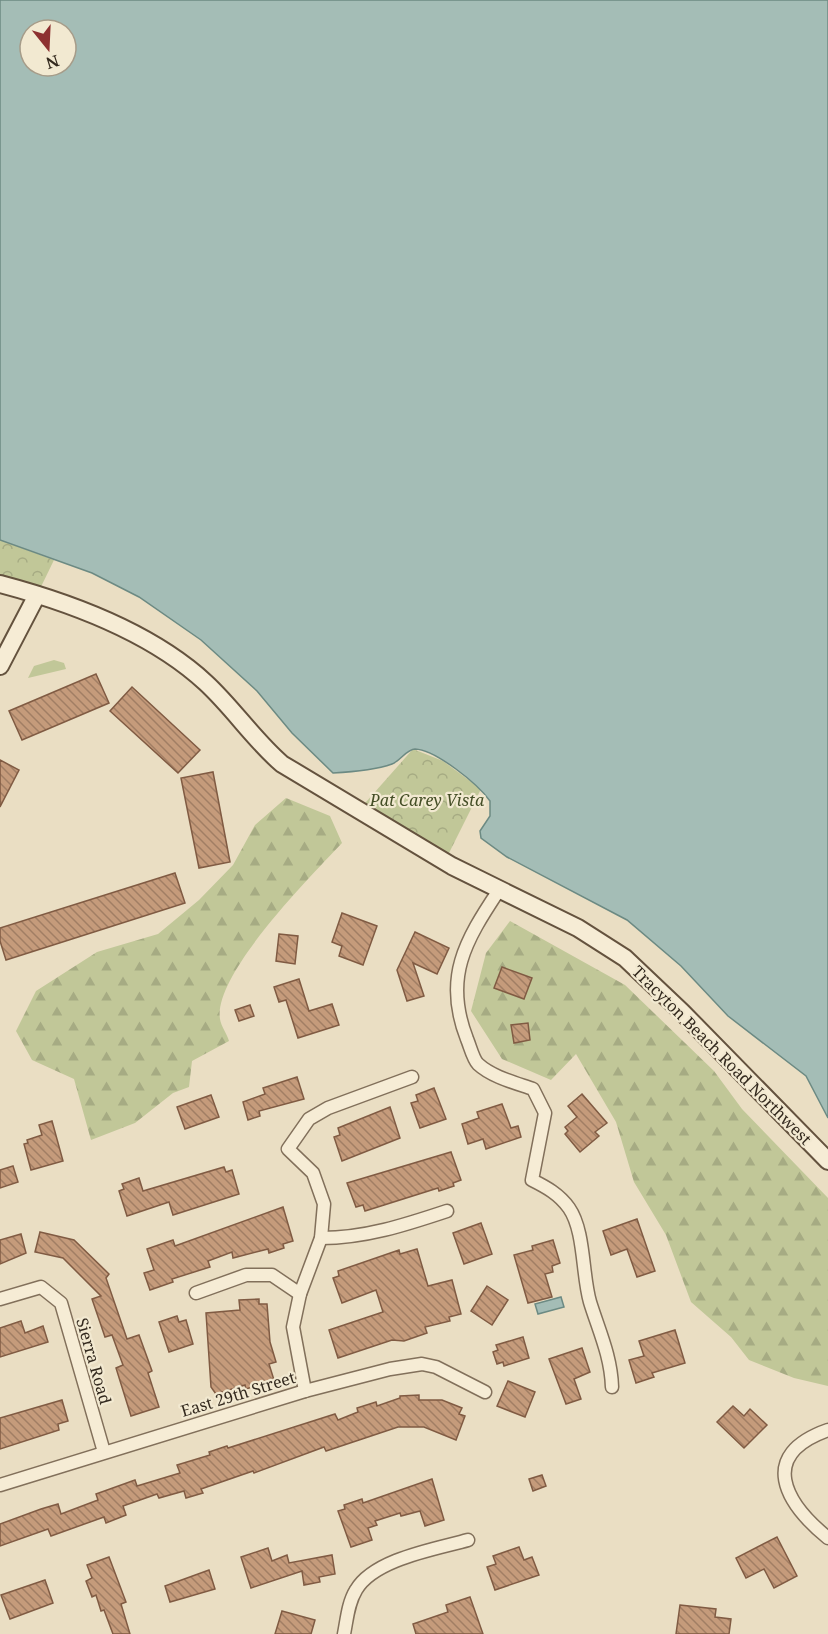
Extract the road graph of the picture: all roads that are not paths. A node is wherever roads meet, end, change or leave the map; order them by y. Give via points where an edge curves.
1 (0, 584) edge
2 (37, 595) junction
3 (0, 666) edge
4 (499, 890) junction
5 (412, 1077) dead end
6 (828, 1161) edge
7 (447, 1211) dead end
8 (321, 1238) junction
9 (196, 1293) dead end
10 (300, 1294) junction
11 (0, 1299) edge
12 (612, 1387) dead end
13 (305, 1391) junction
14 (484, 1392) dead end
15 (828, 1431) edge
16 (104, 1452) junction
17 (0, 1485) edge
18 (828, 1538) edge
19 (468, 1540) dead end
20 (344, 1634) edge

1 - 2 main road, Tracyton Beach Road Northwest
2 - 3 main road
2 - 4 main road, Tracyton Beach Road Northwest via 114,625 165,651 207,684 282,764
4 - 6 main road, Tracyton Beach Road Northwest via 578,928 625,958
4 - 12 street via 476,925 456,973 460,1022 477,1064 533,1089 544,1113 532,1180 554,1192 570,1209 589,1300 608,1356
5 - 8 street via 328,1108 309,1119 288,1149 313,1173 324,1204
7 - 8 street via 351,1238
8 - 10 street
9 - 10 street via 222,1282 272,1275
10 - 13 street via 293,1327
11 - 16 street, Sierra Road via 41,1287 61,1303
13 - 14 street, East 29th Street via 390,1369 422,1365 436,1367
13 - 16 street, East 29th Street
15 - 18 street via 800,1446 785,1461 782,1477 788,1495
16 - 17 street, East 29th Street
19 - 20 street via 394,1562 368,1576 352,1597

